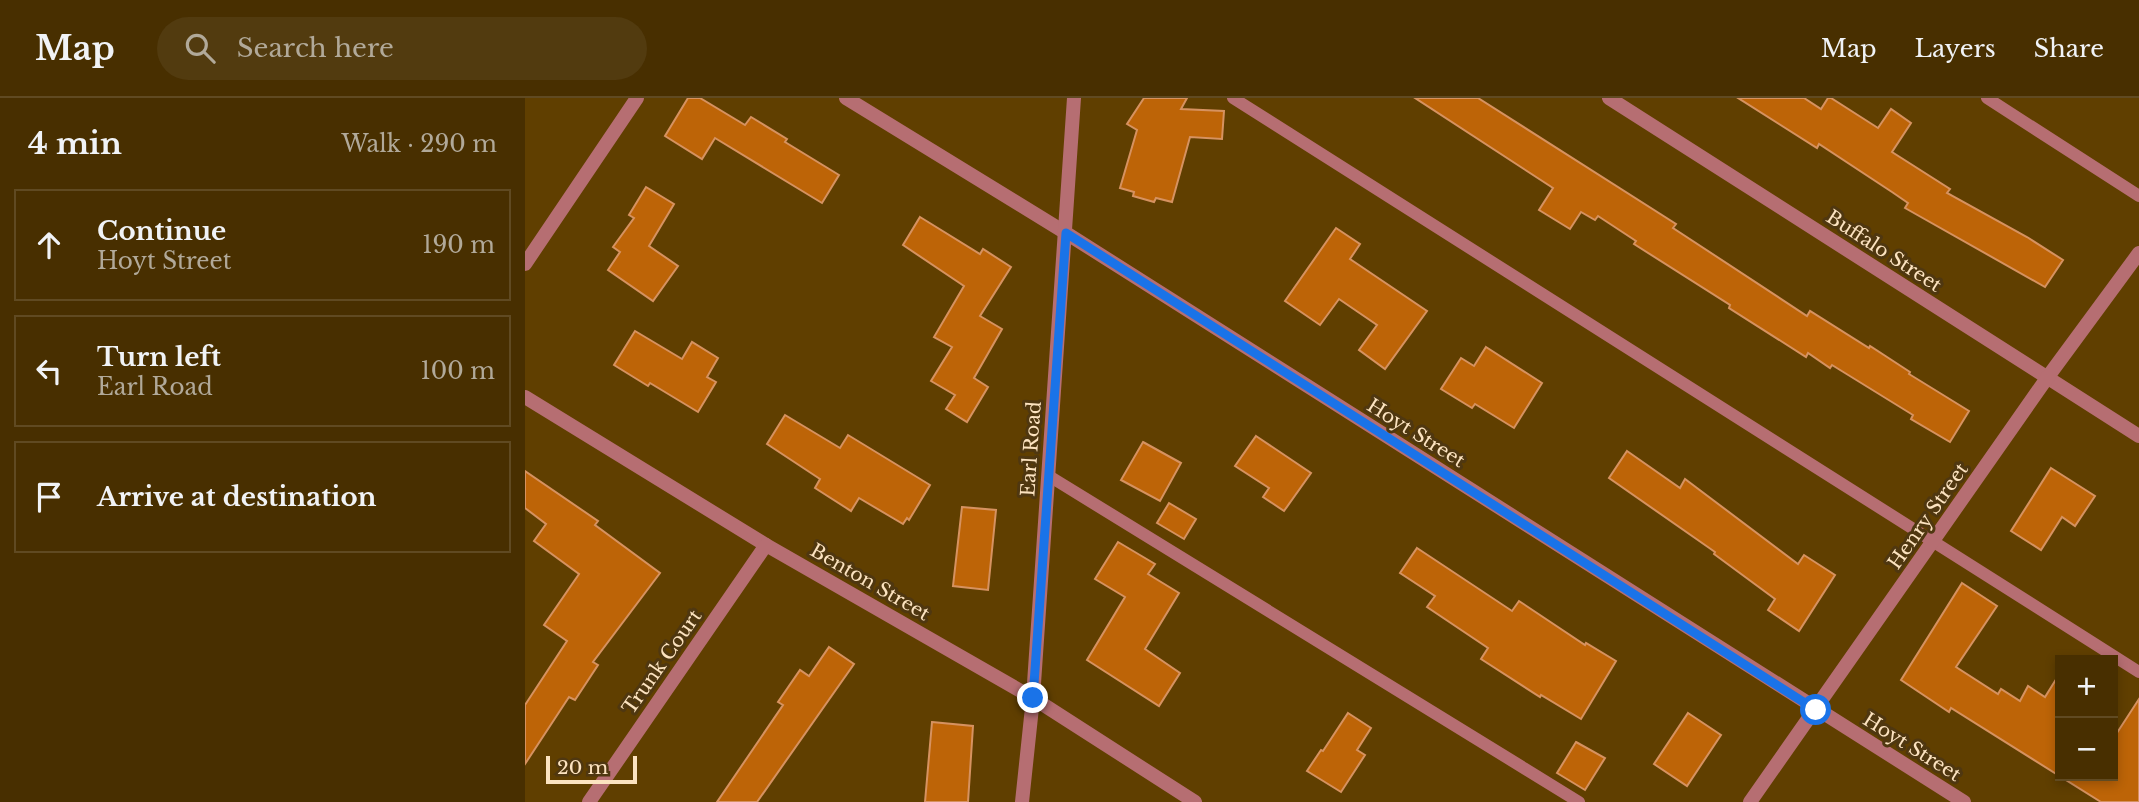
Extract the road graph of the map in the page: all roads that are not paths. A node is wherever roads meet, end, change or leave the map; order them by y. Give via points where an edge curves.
1 (637, 98) edge
2 (846, 98) edge
3 (1074, 98) edge
4 (1233, 98) edge
5 (1609, 98) edge
6 (1987, 98) edge
7 (2139, 196) edge
8 (1066, 233) junction
9 (2139, 253) edge
10 (525, 264) edge
11 (2047, 377) junction
12 (525, 397) edge
13 (2139, 436) edge
14 (1049, 476) junction
15 (1934, 541) junction
16 (766, 545) junction
17 (2139, 672) edge
18 (1033, 698) junction
19 (1816, 710) junction
20 (589, 802) edge
21 (1022, 802) edge
22 (1195, 802) edge
23 (1579, 802) edge
24 (1750, 802) edge
25 (1963, 802) edge

1 - 10 street
2 - 8 street, Hoyt Street
3 - 8 street, Earl Road
4 - 15 lane
5 - 11 street, Buffalo Street
6 - 7 lane
8 - 14 street, Earl Road
8 - 19 street, Hoyt Street
9 - 11 street, Henry Street
11 - 13 street, Buffalo Street
11 - 15 street, Henry Street
12 - 16 street, Benton Street
14 - 18 street, Earl Road
14 - 23 lane
15 - 17 lane
15 - 19 street, Henry Street
16 - 18 street, Benton Street
16 - 20 street, Trunk Court
18 - 21 street, Earl Road
18 - 22 street, Benton Street
19 - 24 street, Henry Street
19 - 25 street, Hoyt Street

